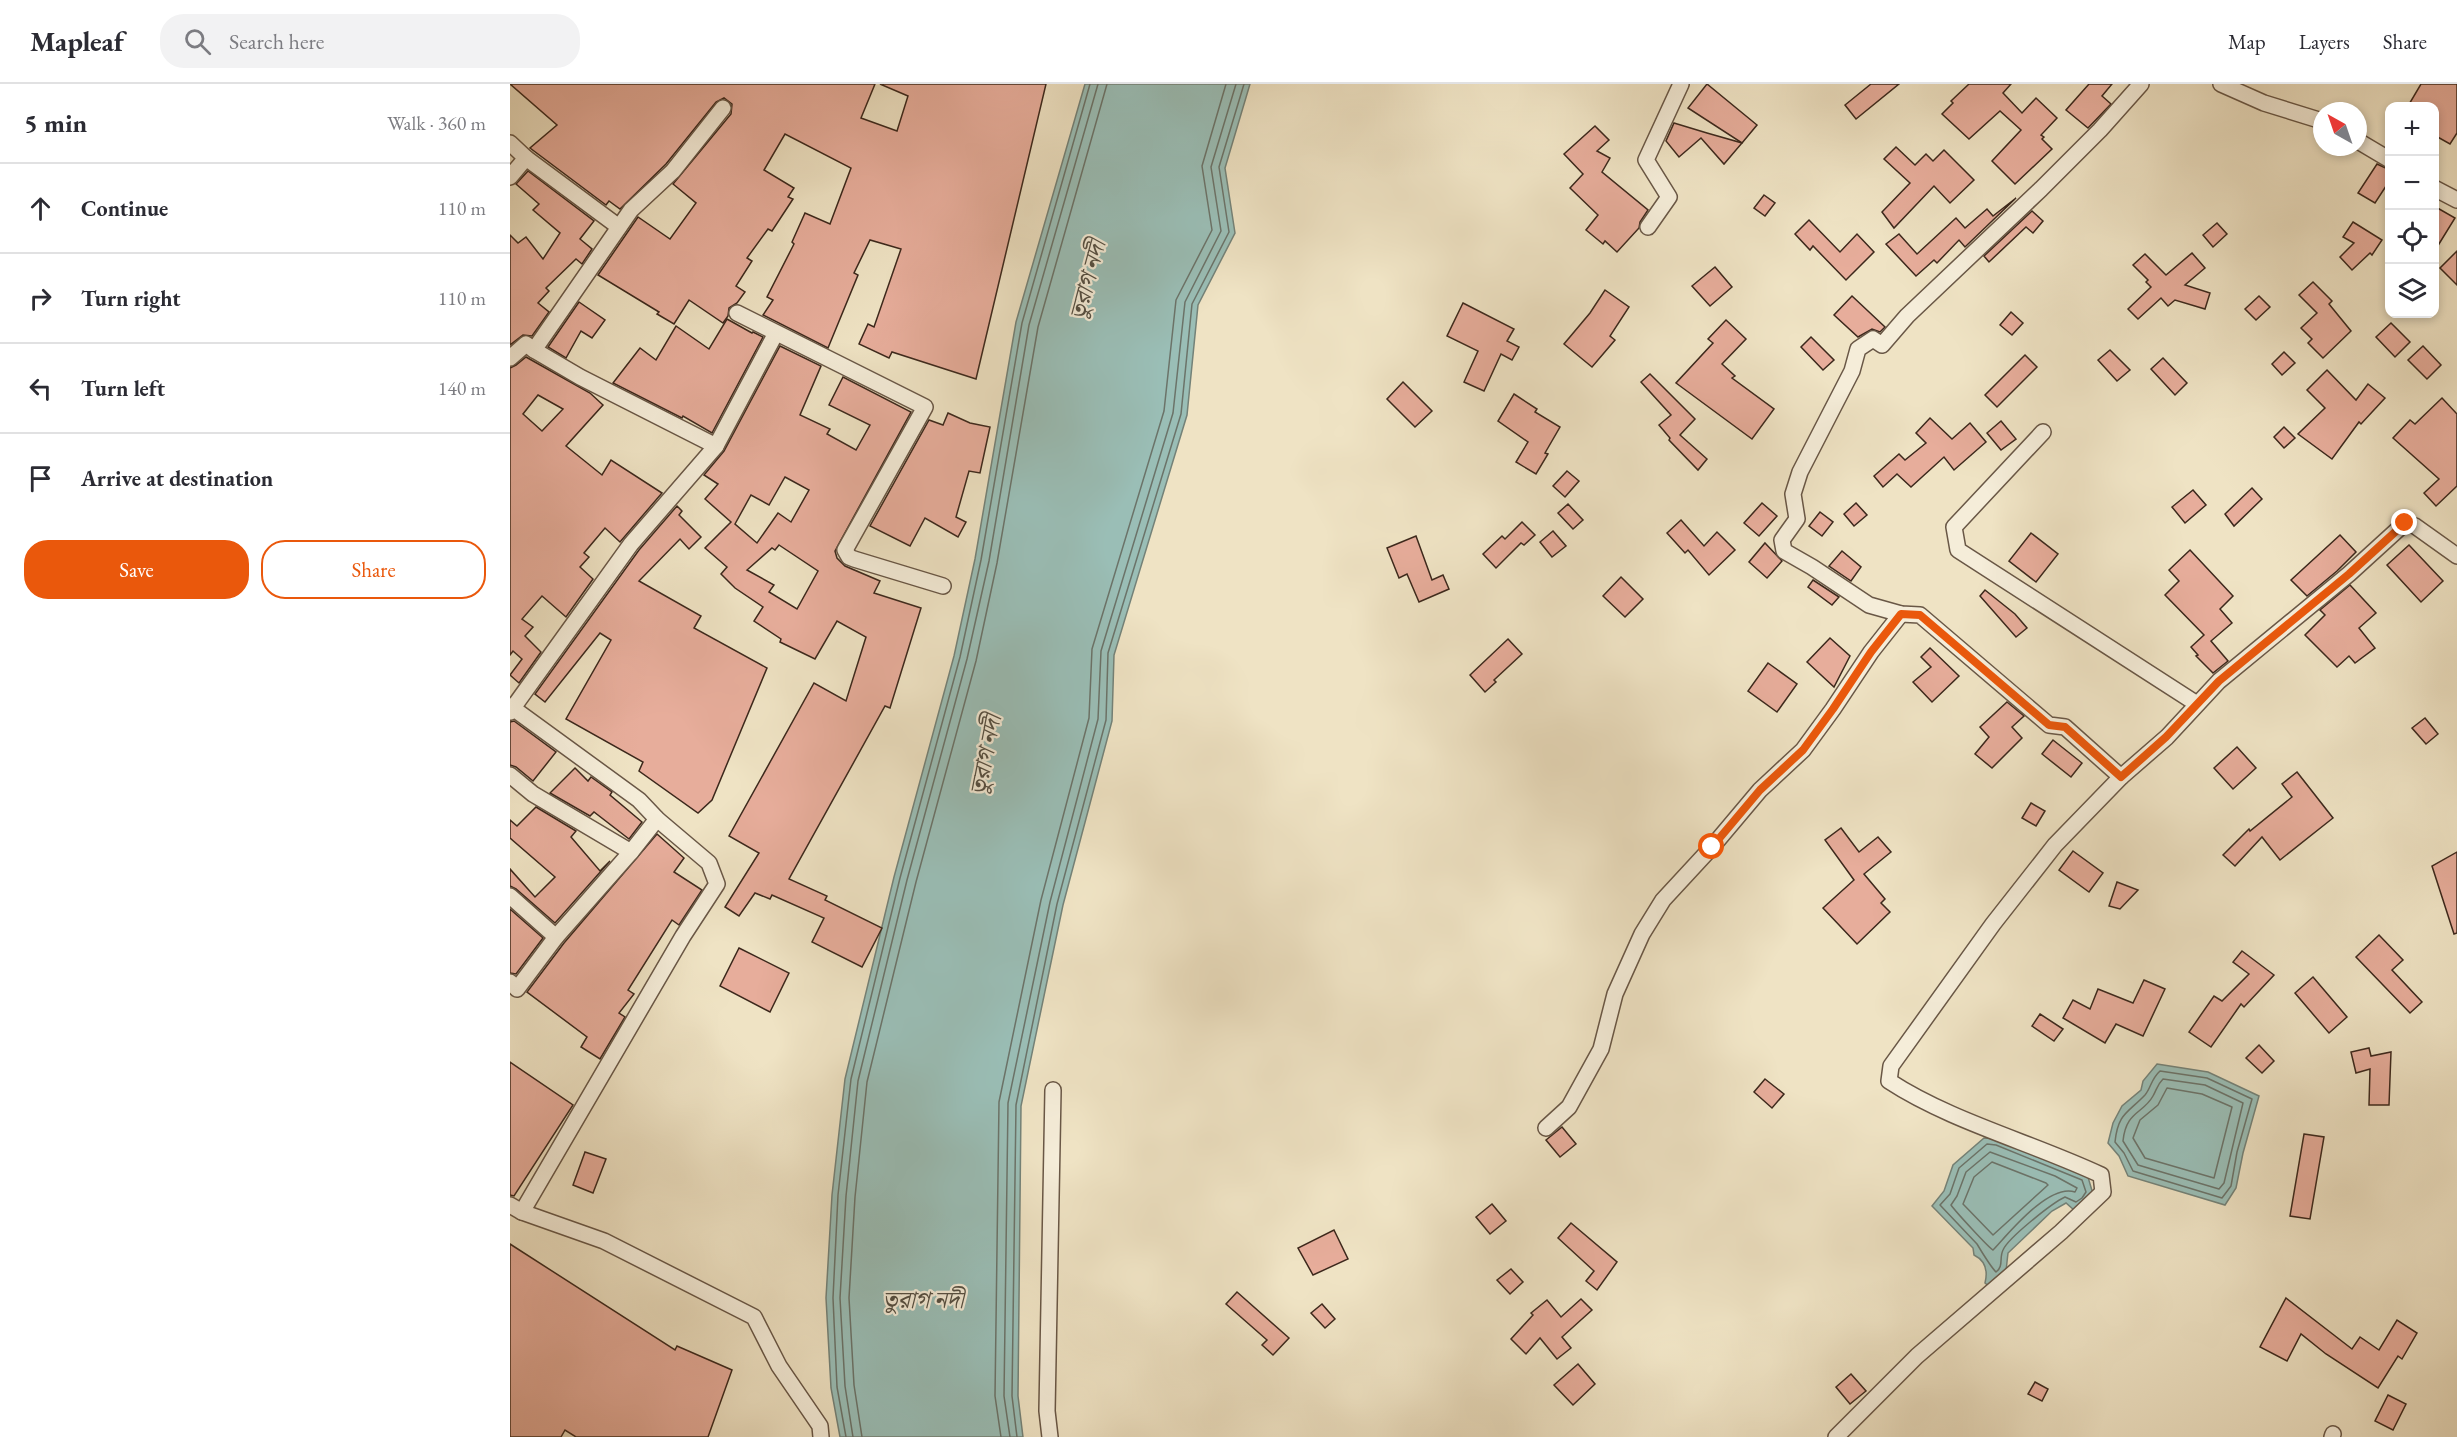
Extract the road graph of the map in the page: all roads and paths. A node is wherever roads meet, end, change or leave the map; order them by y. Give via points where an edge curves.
1 (1681, 84) edge
2 (2141, 84) edge
3 (2221, 84) edge
4 (723, 108) dead end
5 (2313, 118) edge
6 (510, 143) edge
7 (2367, 146) edge
8 (2385, 157) edge
9 (526, 158) junction
10 (510, 177) edge
11 (2439, 191) edge
12 (2457, 200) edge
13 (619, 227) junction
14 (1648, 227) dead end
15 (736, 313) dead end
16 (776, 333) junction
17 (534, 350) junction
18 (510, 358) edge
19 (2043, 432) dead end
20 (716, 446) junction
21 (2457, 556) edge
22 (943, 586) dead end
23 (1901, 614) junction
24 (2197, 704) junction
25 (511, 709) edge
26 (510, 775) edge
27 (2121, 777) junction
28 (657, 819) junction
29 (630, 852) junction
30 (510, 896) edge
31 (556, 937) junction
32 (510, 982) edge
33 (1053, 1090) dead end
34 (1545, 1128) dead end
35 (516, 1208) edge
36 (821, 1437) edge
37 (1050, 1437) edge
38 (1836, 1437) edge

1 - 14 street via 1646,160 1669,197
2 - 23 street via 2083,147 1882,345 1873,339 1858,349 1852,371 1800,472 1793,495 1797,519 1782,540 1784,551 1869,605
3 - 5 street
4 - 13 street via 673,171 631,210
6 - 9 street
7 - 8 street
9 - 10 street
9 - 13 street
11 - 12 street
13 - 17 street
15 - 16 street
16 - 20 street
16 - 22 street via 925,407 845,550 854,559
17 - 18 street via 526,344
17 - 20 street
19 - 24 street via 1954,527 1958,550
20 - 25 street via 631,544
21 - 24 street via 2405,523
23 - 27 street via 1920,615 2049,725 2065,727
23 - 34 street via 1803,750 1760,790 1663,900 1642,934 1615,994 1601,1049 1569,1107
24 - 27 street
25 - 28 street via 639,800
26 - 29 street via 533,794
27 - 38 street via 2055,845 1993,924 1891,1066 1889,1081 1936,1107 2101,1174 2103,1192 1917,1356
28 - 29 street
28 - 35 street via 709,863 717,884
29 - 31 street
30 - 31 street
31 - 32 street via 517,989
33 - 37 street via 1047,1411
35 - 36 street via 604,1241 754,1317 779,1366 820,1426

